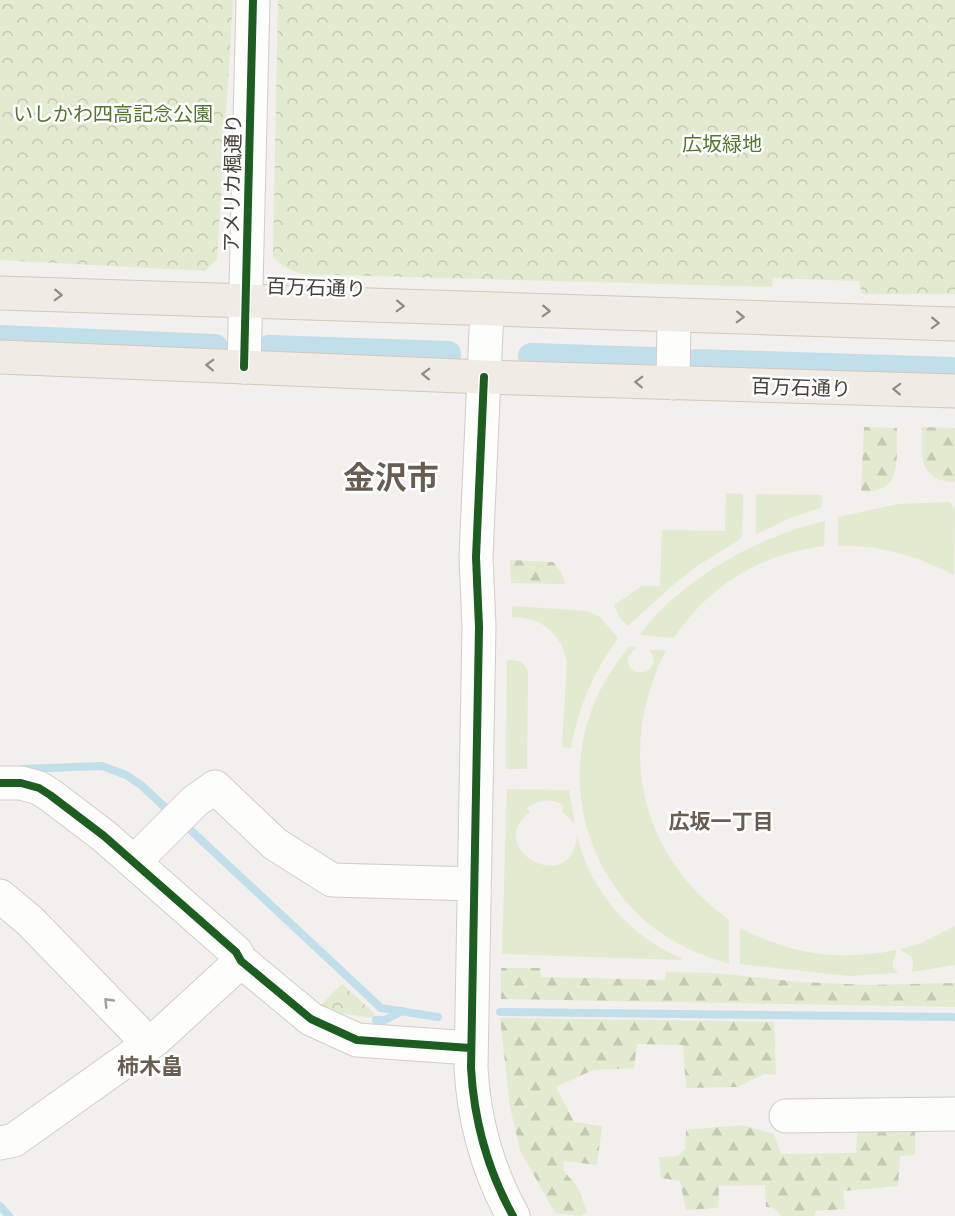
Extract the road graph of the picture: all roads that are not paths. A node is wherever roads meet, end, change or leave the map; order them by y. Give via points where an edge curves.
1 (253, 0) edge
2 (0, 293) edge
3 (246, 301) junction
4 (487, 309) junction
5 (674, 315) junction
6 (955, 324) edge
7 (0, 357) edge
8 (244, 367) junction
9 (484, 377) junction
10 (673, 383) junction
11 (955, 391) edge
12 (0, 783) edge
13 (134, 861) junction
14 (474, 884) junction
15 (0, 896) edge
16 (242, 961) junction
17 (148, 1044) junction
18 (471, 1048) junction
19 (955, 1114) edge
20 (786, 1116) dead end
21 (0, 1143) edge
22 (513, 1216) edge

1 - 3 street, アメリカ楓通り
2 -> 3 main road, 百万石通り
3 -> 4 main road, 百万石通り
3 - 8 street, アメリカ楓通り
4 -> 5 main road, 百万石通り
4 - 9 street
5 -> 6 main road, 百万石通り
5 - 10 street
8 -> 7 main road, 百万石通り
9 -> 8 main road, 百万石通り
10 -> 9 main road, 百万石通り
9 - 14 street via 476,557
11 -> 10 main road, 百万石通り
12 - 13 street via 39,788
13 - 14 street via 214,787 275,844 332,880
13 - 16 street
14 - 18 street
17 -> 15 street via 30,921
16 - 17 street
16 - 18 street via 310,1019 357,1040
17 - 21 street via 14,1140
18 - 22 street via 478,1127 489,1165
19 - 20 street

